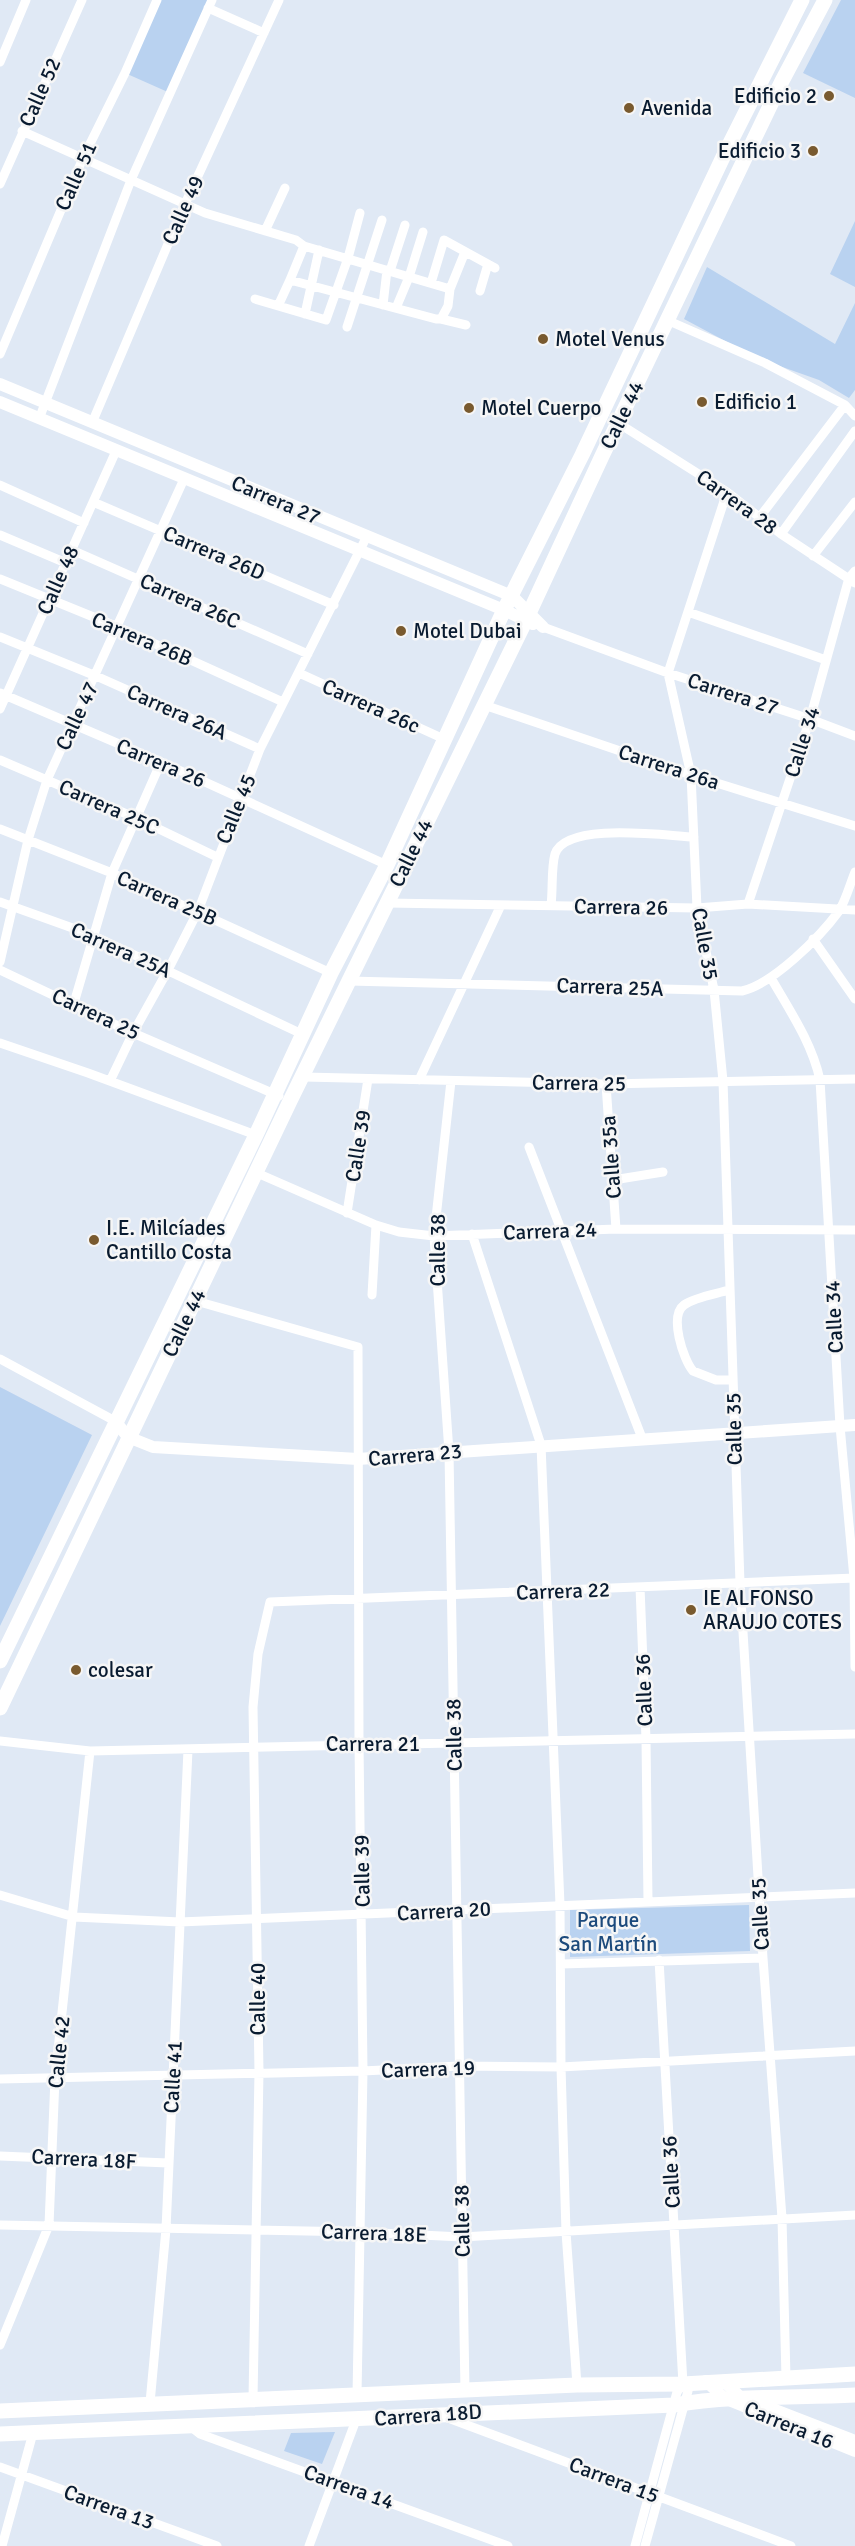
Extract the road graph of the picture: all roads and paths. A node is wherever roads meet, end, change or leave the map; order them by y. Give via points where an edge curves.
1 (26, 0) edge
2 (82, 0) edge
3 (157, 0) edge
4 (279, 0) edge
5 (802, 0) edge
6 (825, 0) edge
7 (210, 4) edge
8 (264, 33) junction
9 (0, 62) edge
10 (22, 131) junction
11 (83, 158) junction
12 (131, 180) junction
13 (0, 184) edge
14 (285, 188) dead end
15 (185, 204) junction
16 (360, 213) dead end
17 (382, 219) dead end
18 (405, 225) dead end
19 (265, 231) junction
20 (423, 232) dead end
21 (304, 246) junction
22 (319, 250) junction
23 (465, 252) junction
24 (348, 258) junction
25 (368, 264) junction
26 (388, 270) junction
27 (410, 277) junction
28 (290, 280) junction
29 (431, 283) junction
30 (313, 285) junction
31 (450, 289) junction
32 (480, 291) dead end
33 (336, 292) junction
34 (255, 298) dead end
35 (357, 298) junction
36 (383, 304) junction
37 (278, 306) junction
38 (396, 308) junction
39 (305, 314) junction
40 (441, 318) junction
41 (669, 321) junction
42 (466, 325) dead end
43 (347, 327) dead end
44 (0, 354) edge
45 (0, 384) edge
46 (0, 402) edge
47 (46, 403) junction
48 (845, 405) junction
49 (855, 416) edge
50 (39, 419) junction
51 (92, 423) junction
52 (618, 423) junction
53 (855, 432) edge
54 (116, 451) junction
55 (184, 479) junction
56 (0, 485) edge
57 (727, 492) junction
58 (93, 502) junction
59 (855, 502) edge
60 (759, 518) junction
61 (84, 523) junction
62 (161, 530) junction
63 (781, 534) junction
64 (0, 535) edge
65 (366, 537) junction
66 (72, 550) junction
67 (359, 552) junction
68 (813, 556) junction
69 (66, 563) junction
70 (853, 577) edge
71 (139, 578) junction
72 (0, 579) edge
73 (512, 596) junction
74 (49, 601) junction
75 (334, 606) junction
76 (504, 610) junction
77 (688, 612) junction
78 (527, 617) junction
79 (118, 627) junction
80 (543, 627) joint
81 (0, 637) edge
82 (27, 649) junction
83 (308, 654) junction
84 (826, 660) junction
85 (299, 673) junction
86 (668, 673) junction
87 (96, 676) junction
88 (3, 694) edge
89 (283, 702) junction
90 (484, 705) junction
91 (0, 709) edge
92 (810, 719) junction
93 (73, 726) junction
94 (855, 736) edge
95 (444, 739) junction
96 (260, 749) junction
97 (0, 760) edge
98 (160, 762) junction
99 (691, 775) junction
100 (47, 780) junction
101 (240, 798) junction
102 (782, 804) junction
103 (136, 818) junction
104 (855, 826) edge
105 (0, 829) edge
106 (694, 837) junction
107 (27, 840) junction
108 (217, 856) junction
109 (387, 865) junction
110 (855, 872) edge
111 (112, 873) junction
112 (0, 902) edge
113 (387, 903) junction
114 (748, 904) junction
115 (501, 905) junction
116 (551, 905) junction
117 (13, 907) junction
118 (697, 908) junction
119 (840, 910) junction
120 (855, 910) edge
121 (198, 911) junction
122 (92, 935) junction
123 (813, 939) junction
124 (0, 962) edge
125 (0, 969) edge
126 (168, 970) junction
127 (331, 973) junction
128 (771, 978) junction
129 (349, 981) junction
130 (464, 983) junction
131 (714, 990) junction
132 (855, 999) edge
133 (74, 1003) junction
134 (133, 1033) junction
135 (304, 1035) junction
136 (0, 1043) edge
137 (304, 1077) junction
138 (368, 1079) junction
139 (855, 1079) edge
140 (419, 1080) junction
141 (820, 1080) junction
142 (110, 1081) junction
143 (451, 1081) junction
144 (723, 1081) junction
145 (606, 1084) junction
146 (273, 1094) junction
147 (291, 1101) junction
148 (256, 1135) junction
149 (529, 1147) dead end
150 (663, 1172) dead end
151 (257, 1173) junction
152 (613, 1180) junction
153 (347, 1213) junction
154 (376, 1225) junction
155 (616, 1229) junction
156 (855, 1230) edge
157 (563, 1231) junction
158 (728, 1231) junction
159 (829, 1231) junction
160 (472, 1234) junction
161 (434, 1236) junction
162 (729, 1290) junction
163 (372, 1295) dead end
164 (196, 1301) junction
165 (0, 1359) edge
166 (733, 1380) junction
167 (115, 1421) junction
168 (855, 1425) edge
169 (840, 1426) junction
170 (733, 1433) junction
171 (129, 1437) junction
172 (642, 1438) junction
173 (541, 1445) junction
174 (449, 1452) junction
175 (358, 1459) junction
176 (854, 1578) edge
177 (740, 1583) junction
178 (640, 1587) junction
179 (547, 1591) junction
180 (451, 1596) junction
181 (358, 1599) junction
182 (270, 1602) joint
183 (0, 1661) edge
184 (855, 1667) edge
185 (0, 1708) edge
186 (855, 1734) edge
187 (750, 1736) junction
188 (646, 1739) junction
189 (553, 1740) junction
190 (0, 1741) edge
191 (359, 1743) junction
192 (454, 1744) junction
193 (253, 1746) junction
194 (188, 1750) junction
195 (90, 1751) junction
196 (855, 1893) edge
197 (0, 1895) edge
198 (759, 1897) junction
199 (648, 1901) junction
200 (560, 1905) junction
201 (456, 1910) junction
202 (363, 1915) junction
203 (74, 1917) junction
204 (257, 1920) junction
205 (180, 1923) junction
206 (763, 1958) junction
207 (659, 1960) junction
208 (561, 1964) junction
209 (855, 2050) edge
210 (769, 2056) junction
211 (665, 2062) junction
212 (459, 2066) junction
213 (561, 2067) junction
214 (363, 2071) junction
215 (259, 2072) junction
216 (174, 2074) junction
217 (55, 2078) junction
218 (0, 2079) edge
219 (0, 2156) edge
220 (52, 2157) junction
221 (168, 2163) junction
222 (855, 2215) edge
223 (782, 2218) junction
224 (0, 2225) edge
225 (49, 2225) junction
226 (674, 2226) junction
227 (166, 2229) junction
228 (257, 2230) junction
229 (359, 2232) junction
230 (566, 2232) junction
231 (462, 2237) junction
232 (0, 2344) edge
233 (855, 2374) edge
234 (786, 2378) junction
235 (706, 2381) junction
236 (724, 2381) junction
237 (683, 2384) junction
238 (578, 2385) junction
239 (465, 2391) junction
240 (357, 2395) junction
241 (855, 2395) edge
242 (724, 2398) junction
243 (253, 2399) junction
244 (747, 2400) junction
245 (150, 2403) junction
246 (679, 2404) junction
247 (0, 2411) edge
248 (436, 2413) junction
249 (356, 2420) junction
250 (191, 2427) junction
251 (33, 2433) junction
252 (0, 2434) edge
253 (855, 2441) edge
254 (855, 2451) edge
255 (0, 2468) edge
256 (20, 2475) junction
257 (333, 2481) junction
258 (654, 2495) junction
259 (2, 2546) edge
260 (217, 2546) edge
261 (309, 2546) edge
262 (508, 2546) edge
263 (635, 2546) edge
264 (645, 2546) edge
265 (791, 2546) edge

1 - 9 street
2 - 10 street, Calle 52
3 - 11 street, Calle 51
4 - 8 street, Calle 49
5 - 73 main road, Calle 44
6 - 41 main road, Calle 44 via 782,81
7 - 8 street
7 - 12 street
8 - 15 street, Calle 49
10 - 11 street
10 - 13 street, Calle 52
11 - 12 street
11 - 44 street, Calle 51
12 - 15 street
12 - 47 street
14 - 19 street
15 - 19 street
15 - 51 street, Calle 49
16 - 24 street
17 - 25 street
18 - 26 street
19 - 21 street
20 - 27 street
21 - 22 street
21 - 28 street
22 - 24 street
22 - 30 street
23 - 29 street via 444,240
23 - 31 street
23 - 32 street via 492,266
24 - 25 street
24 - 33 street
25 - 26 street
25 - 35 street
26 - 27 street
26 - 36 street
27 - 29 street
27 - 38 street
28 - 30 street
28 - 37 street
29 - 31 street
30 - 33 street
30 - 39 street
31 - 40 street via 448,306
33 - 35 street
33 - 39 street via 326,320
34 - 37 street
35 - 36 street
35 - 43 street
36 - 38 street
37 - 39 street
38 - 40 street
40 - 42 street
41 - 48 street via 765,363
41 - 52 main road, Calle 44
45 - 47 street, Carrera 27
46 - 50 street, Carrera 27
47 - 50 street
47 - 51 street, Carrera 27
48 - 49 street
48 - 60 street
50 - 54 street, Carrera 27
51 - 65 street, Carrera 27
52 - 57 street, Carrera 28
52 - 78 main road, Calle 44
53 - 63 street
54 - 55 street, Carrera 27
54 - 58 street, Calle 48
55 - 62 street, Calle 47
55 - 67 street, Carrera 27
56 - 61 street
57 - 60 street, Carrera 28
57 - 77 street
58 - 61 street, Calle 48
58 - 62 street, Carrera 26D
59 - 68 street
60 - 63 street, Carrera 28
61 - 66 street, Calle 48
62 - 71 street, Calle 47
62 - 75 street, Carrera 26D
63 - 68 street, Carrera 28
64 - 69 street
65 - 67 street, Calle 45
65 - 73 street, Carrera 27
66 - 69 street, Calle 48
66 - 71 street, Carrera 26C
67 - 75 street, Calle 45
67 - 76 street, Carrera 27
68 - 70 street, Carrera 28
69 - 74 street, Calle 48
70 - 84 street, Calle 34
71 - 79 street, Calle 47
71 - 83 street, Carrera 26C
72 - 74 street, Carrera 26B
73 - 76 main road, Calle 44
73 - 78 street, Carrera 27
74 - 79 street, Carrera 26B
74 - 82 street, Calle 48
75 - 83 street, Calle 45
76 - 78 street, Carrera 27
76 - 95 main road, Calle 44
77 - 84 street
77 - 86 street
78 - 80 street, Carrera 27
78 - 90 main road, Calle 44
79 - 87 street, Calle 47
79 - 89 street, Carrera 26B
80 - 86 street, Carrera 27
81 - 82 street, Carrera 26A
82 - 87 street, Carrera 26A
82 - 88 street, Calle 48
83 - 85 street, Calle 45
84 - 92 street, Calle 34
85 - 89 street, Calle 45
85 - 95 street, Carrera 26c
86 - 92 street, Carrera 27
86 - 99 street, Calle 35
87 - 93 street, Calle 47
87 - 96 street, Carrera 26A
88 - 91 street, Calle 48
88 - 93 street, Carrera 26
89 - 96 street, Calle 45
90 - 99 street, Carrera 26a
90 - 113 main road, Calle 44
92 - 94 street, Carrera 27
92 - 102 street, Calle 34
93 - 98 street, Carrera 26
93 - 100 street, Calle 47
95 - 109 main road, Calle 44
96 - 101 street, Calle 45
97 - 100 street, Carrera 25C
98 - 101 street, Carrera 26
98 - 103 street
99 - 102 street, Carrera 26a
99 - 106 street, Calle 35
100 - 103 street, Carrera 25C
100 - 107 street, Calle 47
101 - 108 street, Calle 45
101 - 109 street, Carrera 26
102 - 104 street, Carrera 26a
102 - 114 street, Calle 34
103 - 108 street, Carrera 25C
103 - 111 street
105 - 107 street, Carrera 25B
106 - 116 street via 596,833 565,842 555,854
106 - 118 street, Calle 35
107 - 111 street, Carrera 25B
107 - 117 street, Calle 47
108 - 121 street, Calle 45
109 - 127 main road, Calle 44
110 - 119 street
111 - 121 street, Carrera 25B
111 - 122 street
112 - 117 street, Carrera 25A
113 - 115 street, Carrera 26
113 - 129 main road, Calle 44
114 - 118 street, Carrera 26
114 - 119 street, Carrera 26
115 - 116 street, Carrera 26
115 - 130 street
116 - 118 street, Carrera 26
117 - 122 street, Carrera 25A
117 - 124 street, Calle 47
118 - 131 street, Calle 35
119 - 120 street, Carrera 26
119 - 123 street, Carrera 25A
121 - 126 street, Calle 45
121 - 127 street, Carrera 25B
122 - 126 street, Carrera 25A
122 - 133 street
123 - 128 street, Carrera 25A
123 - 132 street
125 - 133 street, Carrera 25
126 - 134 street, Calle 45
126 - 135 street, Carrera 25A
127 - 135 main road, Calle 44
128 - 131 street, Carrera 25A via 742,991
128 - 141 street, Calle 34 via 816,1060
129 - 130 street, Carrera 25A
129 - 137 main road, Calle 44
130 - 131 street, Carrera 25A
130 - 140 street
131 - 144 street, Calle 35
133 - 134 street, Carrera 25
134 - 142 street, Calle 45
134 - 146 street, Carrera 25
135 - 146 main road, Calle 44
136 - 142 street
137 - 138 street, Carrera 25
137 - 147 main road, Calle 44
138 - 140 street, Carrera 25
138 - 153 street, Calle 39
139 - 141 street, Carrera 25
140 - 143 street, Carrera 25
141 - 144 street, Carrera 25
141 - 159 street, Calle 34
142 - 148 street
143 - 145 street, Carrera 25
143 - 161 street, Calle 38
144 - 145 street, Carrera 25
144 - 158 street, Calle 35
145 - 152 street, Calle 35a
146 - 147 street, Carrera 25
146 - 148 main road, Calle 44
147 - 151 main road, Calle 44
148 - 167 main road, Calle 44
149 - 157 street
150 - 152 street
151 - 153 street, Carrera 24
151 - 164 main road, Calle 44
152 - 155 street, Calle 35a
153 - 154 street, Carrera 24
154 - 161 street, Carrera 24
154 - 163 street
155 - 157 street, Carrera 24
155 - 158 street, Carrera 24
156 - 159 street, Carrera 24
157 - 160 street, Carrera 24
157 - 172 street
158 - 159 street, Carrera 24
158 - 162 street, Calle 35
159 - 169 street, Calle 34
160 - 161 street, Carrera 24
160 - 173 street
161 - 174 street, Calle 38
162 - 166 street, Calle 35
162 - 166 street via 685,1304 677,1321 681,1349 693,1371 716,1380
164 - 171 main road, Calle 44
164 - 175 street, Calle 39 via 358,1347
165 - 167 street, Carrera 23
166 - 170 street, Calle 35
167 - 171 street, Carrera 23
167 - 183 main road, Calle 44
168 - 169 street, Carrera 23
169 - 170 street, Carrera 23
169 - 176 street, Calle 34
170 - 172 street, Carrera 23
170 - 177 street, Calle 35
171 - 175 street, Carrera 23 via 153,1447
171 - 185 main road, Calle 44
172 - 173 street, Carrera 23
173 - 174 street, Carrera 23
173 - 179 street
174 - 175 street, Carrera 23
174 - 180 street, Calle 38
175 - 181 street, Calle 39
176 - 177 street, Carrera 22
176 - 184 street, Calle 34
177 - 178 street, Carrera 22
177 - 187 street, Calle 35
178 - 179 street, Carrera 22
178 - 188 street, Calle 36
179 - 180 street, Carrera 22
179 - 189 street
180 - 181 street, Carrera 22
180 - 192 street, Calle 38
181 - 182 street, Carrera 22
181 - 191 street, Calle 39
182 - 193 street, Calle 40 via 258,1654
186 - 187 street, Carrera 21
187 - 188 street, Carrera 21
187 - 198 street, Calle 35
188 - 189 street, Carrera 21
188 - 199 street, Calle 36
189 - 192 street, Carrera 21
189 - 200 street
190 - 195 street, Carrera 21
191 - 192 street, Carrera 21
191 - 193 street, Carrera 21
191 - 202 street, Calle 39
192 - 201 street, Calle 38
193 - 194 street, Carrera 21
193 - 204 street, Calle 40
194 - 195 street, Carrera 21
194 - 205 street, Calle 41
195 - 203 street, Calle 42
196 - 198 street, Carrera 20
197 - 203 street, Carrera 20
198 - 199 street, Carrera 20
198 - 206 street, Calle 35
199 - 200 street, Carrera 20
200 - 201 street, Carrera 20
200 - 208 street
201 - 202 street, Carrera 20
201 - 212 street, Calle 38
202 - 204 street, Carrera 20
202 - 214 street, Calle 39
203 - 205 street, Carrera 20
203 - 217 street, Calle 42
204 - 205 street, Carrera 20
204 - 215 street, Calle 40
205 - 216 street, Calle 41
206 - 207 street
206 - 210 street, Calle 35
207 - 208 street
207 - 211 street, Calle 36
208 - 213 street
209 - 210 street, Carrera 19
210 - 211 street, Carrera 19
210 - 223 street, Calle 35
211 - 213 street, Carrera 19
211 - 226 street, Calle 36
212 - 213 street, Carrera 19
212 - 214 street, Carrera 19
212 - 231 street, Calle 38
213 - 230 street
214 - 215 street, Carrera 19
214 - 229 street, Calle 39
215 - 216 street, Carrera 19
215 - 228 street, Calle 40
216 - 217 street, Carrera 19
216 - 221 street, Calle 41
217 - 218 street, Carrera 19
217 - 220 street, Calle 42
219 - 220 street, Carrera 18F
220 - 221 street, Carrera 18F
220 - 225 street, Calle 42
221 - 227 street, Calle 41
222 - 223 street, Carrera 18E
223 - 226 street, Carrera 18E
223 - 234 street, Calle 35
224 - 225 street, Carrera 18E
225 - 227 street, Carrera 18E
225 - 232 street, Calle 42
226 - 230 street, Carrera 18E
226 - 237 street, Calle 36
227 - 228 street, Carrera 18E
227 - 245 street, Calle 41
228 - 229 street, Carrera 18E
228 - 243 street, Calle 40
229 - 231 street, Carrera 18E
229 - 240 street, Calle 39
230 - 231 street, Carrera 18E
230 - 238 street
231 - 239 street, Calle 38
233 - 234 main road, Carrera 18D
234 - 236 main road, Carrera 18D
235 - 236 main road, Carrera 18D
235 - 237 main road, Carrera 18D
235 - 242 street
236 - 244 street, Carrera 16
237 - 238 main road, Carrera 18D
237 - 246 street, Calle 36 via 677,2392
238 - 239 main road, Carrera 18D
239 - 240 main road, Carrera 18D
240 - 243 main road, Carrera 18D
241 - 244 main road, Carrera 18D
242 - 244 main road, Carrera 18D
242 - 246 main road, Carrera 18D
242 - 254 street, Carrera 16
243 - 245 main road, Carrera 18D
244 - 253 street, Carrera 16
245 - 247 main road, Carrera 18D
246 - 248 main road, Carrera 18D
246 - 258 street, Calle 36
248 - 249 main road, Carrera 18D
248 - 258 street, Carrera 15
249 - 250 main road, Carrera 18D
249 - 257 street
250 - 251 main road, Carrera 18D
250 - 257 street, Carrera 14 via 200,2434
251 - 252 main road, Carrera 18D
251 - 256 street
255 - 256 street, Carrera 13
256 - 259 street
256 - 260 street, Carrera 13
257 - 261 street
257 - 262 street, Carrera 14
258 - 263 street, Calle 36
258 - 264 street, Calle 36
258 - 265 street, Carrera 15

